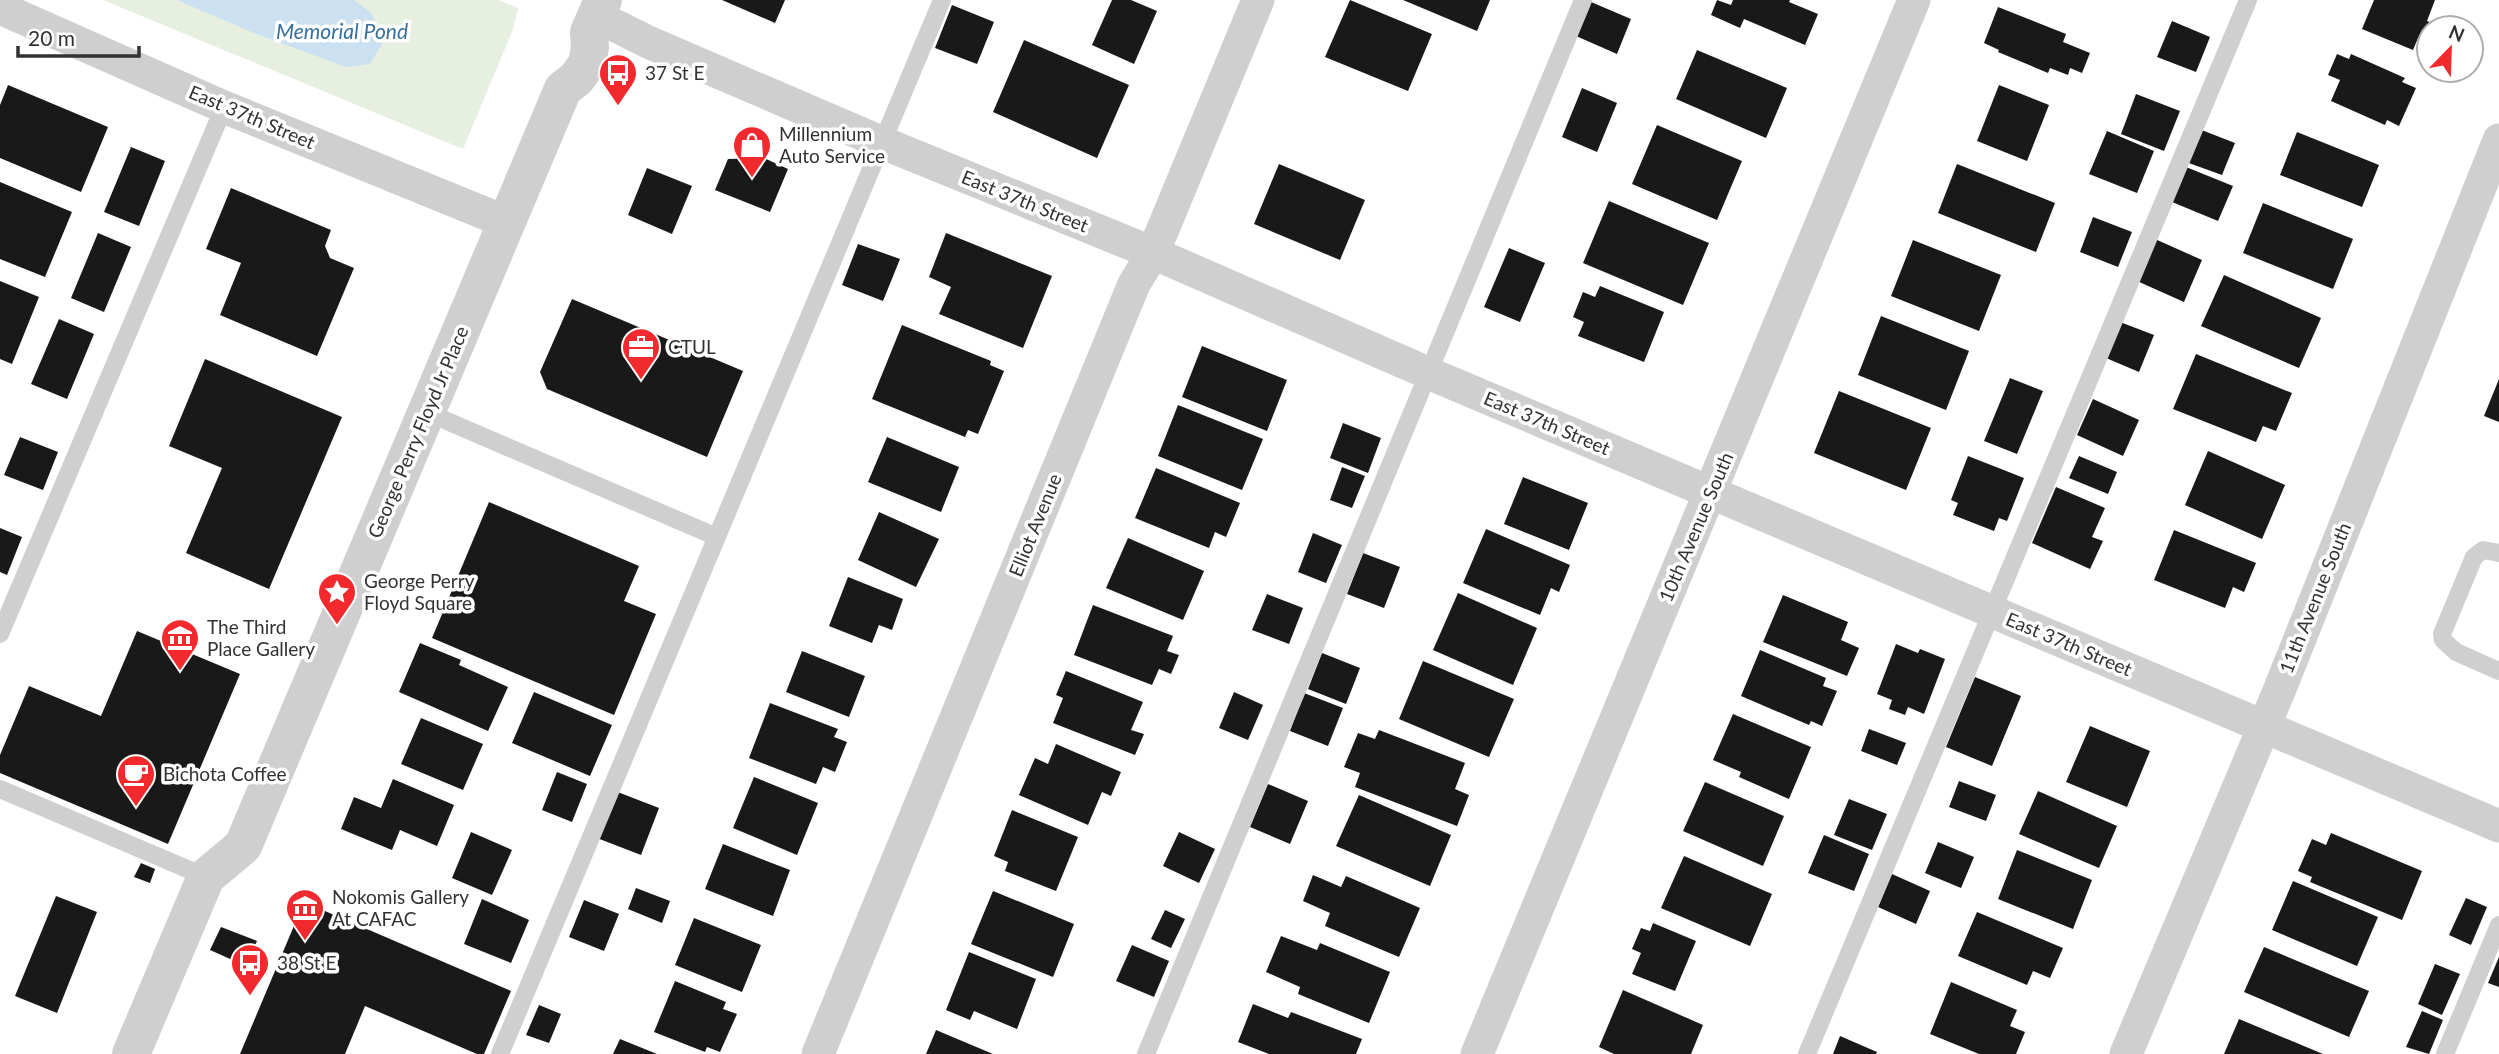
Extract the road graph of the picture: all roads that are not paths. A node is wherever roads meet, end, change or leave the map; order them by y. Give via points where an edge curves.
1 (942, 0) edge
2 (1258, 0) edge
3 (1583, 0) edge
4 (1914, 0) edge
5 (2248, 0) edge
6 (0, 8) edge
7 (584, 43) edge
8 (224, 107) junction
9 (2499, 140) edge
10 (883, 143) junction
11 (506, 222) junction
12 (1153, 253) junction
13 (1429, 373) junction
14 (426, 412) junction
15 (1711, 492) junction
16 (716, 537) junction
17 (2499, 553) edge
18 (1991, 611) junction
19 (0, 634) edge
20 (2499, 671) edge
21 (2264, 726) junction
22 (0, 789) edge
23 (2499, 826) edge
24 (206, 877) junction
25 (2499, 925) edge
26 (131, 1054) edge
27 (500, 1054) edge
28 (818, 1054) edge
29 (1146, 1054) edge
30 (1478, 1054) edge
31 (1807, 1054) edge
32 (2126, 1054) edge
33 (2445, 1054) edge

1 - 10 lane
2 - 12 street, Elliot Avenue
3 - 13 lane
4 - 15 street, 10th Avenue South
5 - 18 lane
6 - 8 street, East 37th Street
7 - 10 street, East 37th Street via 648,42
7 - 11 street, George Perry Floyd Jr Place
8 - 11 street, East 37th Street
8 - 19 lane
9 - 21 street, 11th Avenue South
10 - 12 street, East 37th Street
10 - 16 lane
11 - 14 street, George Perry Floyd Jr Place
12 - 13 street, East 37th Street
12 - 28 street, Elliot Avenue via 1134,284
13 - 15 street, East 37th Street
13 - 29 lane
14 - 16 lane
14 - 24 street, George Perry Floyd Jr Place via 243,846
15 - 18 street, East 37th Street
15 - 30 street, 10th Avenue South
16 - 27 lane
17 - 20 lane via 2483,550 2473,557 2442,634 2442,640 2456,652
18 - 21 street, East 37th Street
18 - 31 lane
21 - 23 street, East 37th Street
21 - 32 street, 11th Avenue South
22 - 24 lane
24 - 26 street, George Perry Floyd Jr Place
25 - 33 lane

